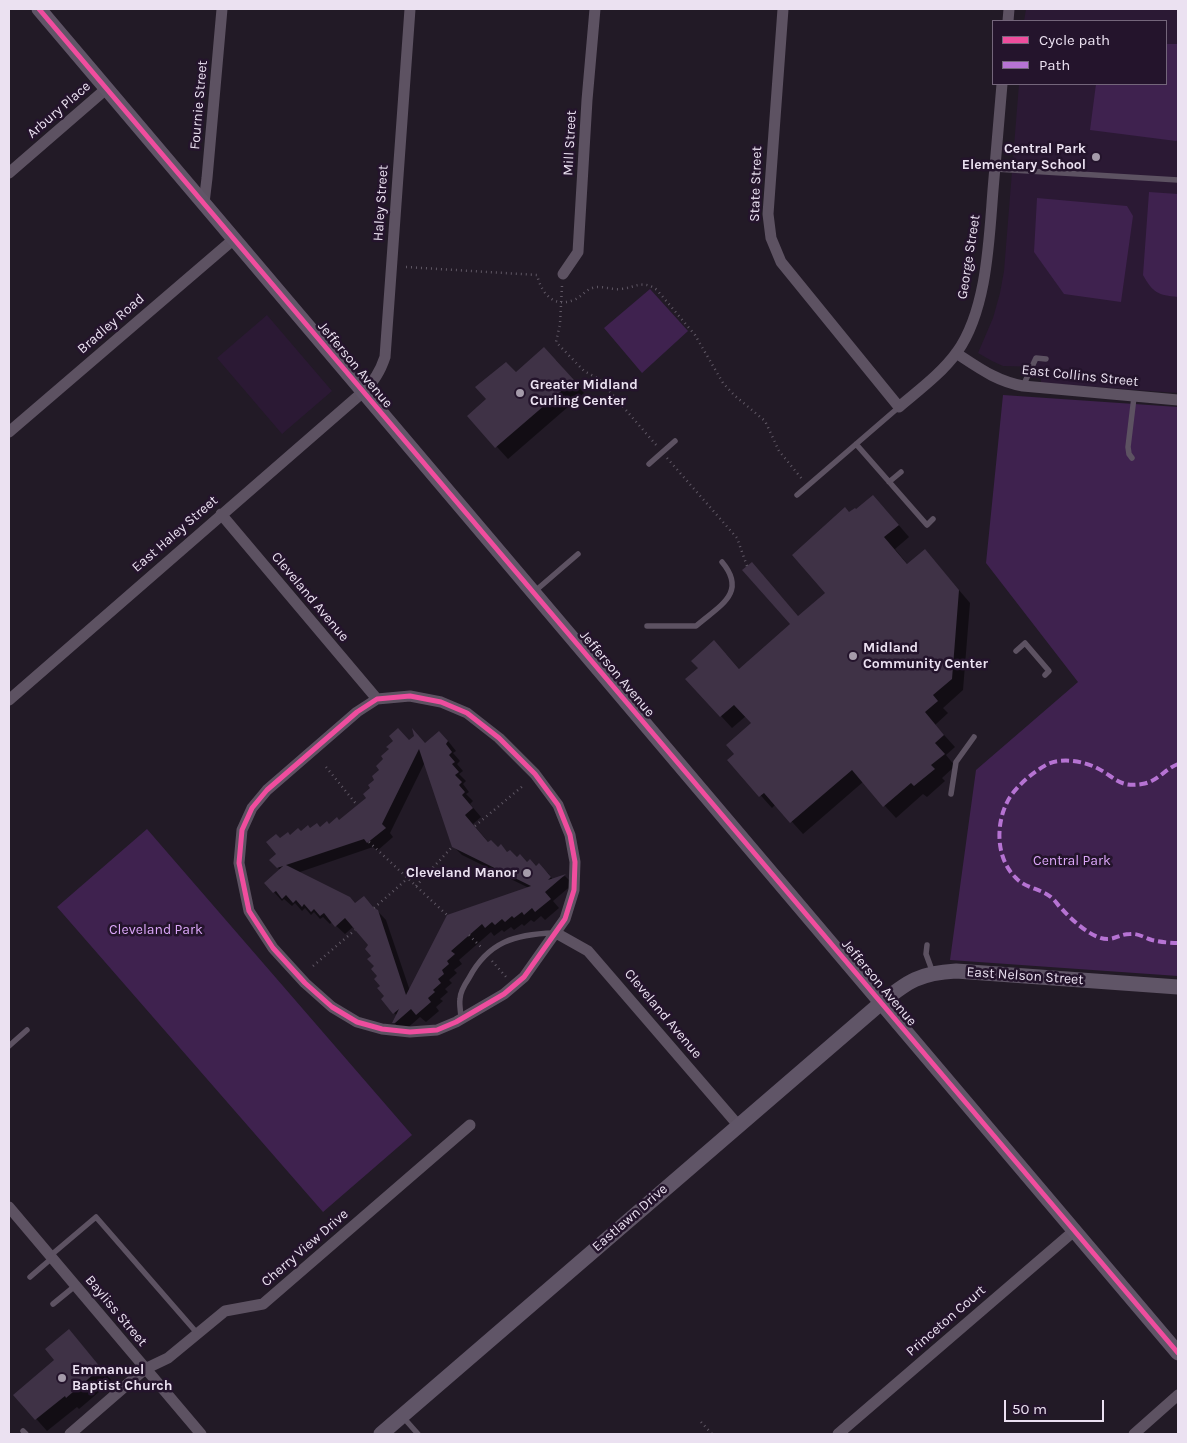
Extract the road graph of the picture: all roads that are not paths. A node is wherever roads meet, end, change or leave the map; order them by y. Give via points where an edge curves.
1 (39, 9) edge
2 (222, 9) edge
3 (410, 9) edge
4 (595, 9) edge
5 (783, 9) edge
6 (1002, 85) edge
7 (106, 89) junction
8 (995, 168) junction
9 (9, 173) edge
10 (1178, 180) edge
11 (204, 203) junction
12 (234, 239) junction
13 (563, 274) road end
14 (956, 353) junction
15 (1046, 358) dead end
16 (1023, 386) junction
17 (363, 392) junction
18 (1134, 397) junction
19 (1178, 400) edge
20 (899, 407) junction
21 (9, 432) edge
22 (675, 442) dead end
23 (856, 444) junction
24 (1132, 458) dead end
25 (649, 464) dead end
26 (901, 472) dead end
27 (889, 482) junction
28 (797, 495) dead end
29 (221, 514) junction
30 (934, 519) dead end
31 (578, 554) dead end
32 (722, 562) dead end
33 (534, 593) junction
34 (647, 626) dead end
35 (1016, 651) dead end
36 (1044, 675) dead end
37 (377, 699) junction
38 (9, 700) edge
39 (974, 737) dead end
40 (951, 794) dead end
41 (556, 933) junction
42 (928, 945) dead end
43 (933, 973) junction
44 (1178, 987) edge
45 (881, 1003) junction
46 (462, 1019) junction
47 (27, 1030) dead end
48 (9, 1046) edge
49 (470, 1125) dead end
50 (738, 1126) junction
51 (9, 1207) edge
52 (18, 1218) junction
53 (9, 1226) edge
54 (1074, 1231) junction
55 (51, 1257) junction
56 (30, 1277) dead end
57 (75, 1286) junction
58 (53, 1304) dead end
59 (197, 1333) junction
60 (1178, 1353) edge
61 (146, 1369) junction
62 (1178, 1395) edge
63 (402, 1416) junction
64 (70, 1434) edge
65 (201, 1434) edge
66 (381, 1434) edge
67 (418, 1434) edge
68 (838, 1434) edge
69 (1134, 1434) edge

1 - 7 street, Jefferson Avenue
2 - 11 street, Fournie Street
3 - 17 street, Haley Street via 384,357 376,378
4 - 13 street, Mill Street via 578,252
5 - 20 street, State Street via 768,214 771,238 781,262
6 - 8 street, George Street
7 - 9 street, Arbury Place
7 - 11 street, Jefferson Avenue
8 - 10 lane
8 - 14 street, George Street via 988,254 980,300 965,340
11 - 12 street, Jefferson Avenue
12 - 17 street, Jefferson Avenue
12 - 21 street, Bradley Road
14 - 16 street, East Collins Street via 992,376
14 - 20 street, George Street
15 - 16 lane via 1036,358
16 - 18 street, East Collins Street
17 - 29 street, East Haley Street
17 - 33 street, Jefferson Avenue
18 - 19 street, East Collins Street
18 - 24 lane via 1128,447
20 - 23 lane
22 - 25 lane
23 - 27 lane
23 - 28 lane
26 - 27 lane
27 - 30 lane via 927,525
29 - 37 street, Cleveland Avenue
29 - 38 street, East Haley Street
31 - 33 lane
32 - 34 lane via 730,572 733,588 725,600 696,626
33 - 45 street, Jefferson Avenue
35 - 36 lane via 1025,643 1049,671
37 - 41 street via 410,696 441,702 467,713 499,738 535,774 558,805 570,835 575,862 574,890 565,919
37 - 46 street via 356,712 267,790 252,808 242,830 239,863 249,911 272,948 305,983 332,1007 357,1022 410,1032 437,1030
39 - 40 lane via 956,762
41 - 46 street via 524,977 504,994
41 - 46 lane via 512,938 489,950 476,963 464,987 460,998
41 - 50 street, Cleveland Avenue via 588,950
42 - 43 lane via 926,954
43 - 44 street, East Nelson Street via 956,971
43 - 45 street, East Nelson Street via 910,981
45 - 50 street, Eastlawn Drive
45 - 54 street, Jefferson Avenue
47 - 48 lane
49 - 59 street, Cherry View Drive via 263,1304 225,1311
50 - 63 street, Eastlawn Drive
51 - 52 street, Bayliss Street
52 - 53 street
52 - 55 street, Bayliss Street
54 - 60 street, Jefferson Avenue
54 - 68 street, Princeton Court
55 - 56 lane
55 - 57 street, Bayliss Street
55 - 59 lane via 96,1216
57 - 58 lane
57 - 61 street, Bayliss Street
59 - 61 street, Cherry View Drive via 168,1358
61 - 64 street, Cherry View Drive
61 - 65 street, Bayliss Street
62 - 69 street
63 - 66 street, Eastlawn Drive
63 - 67 lane

